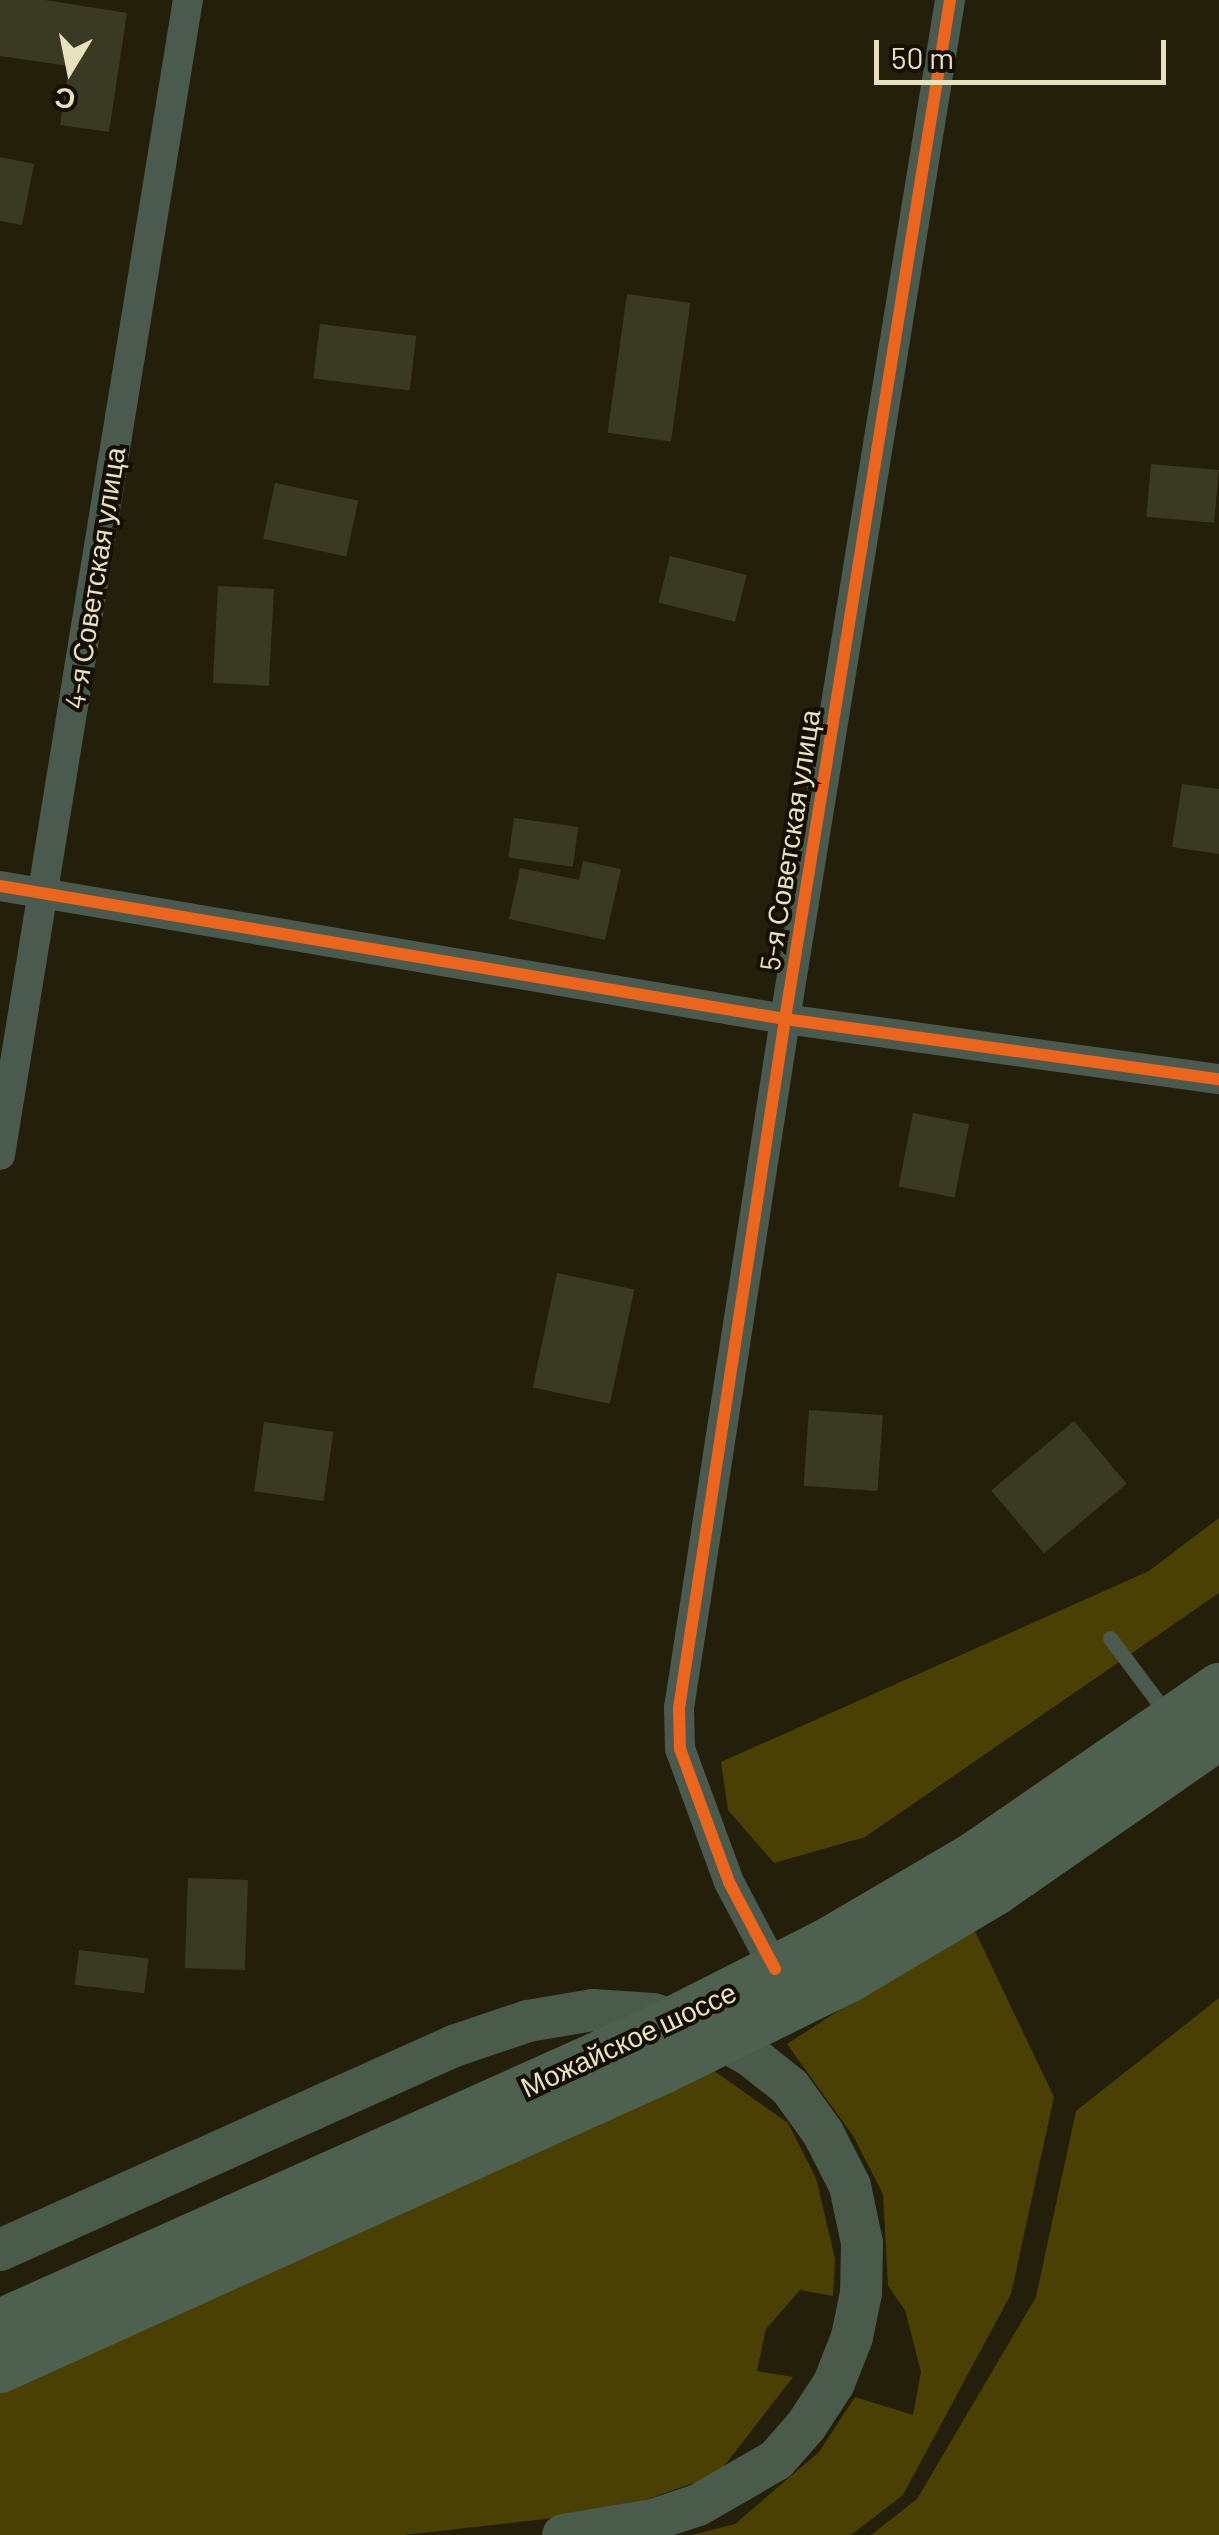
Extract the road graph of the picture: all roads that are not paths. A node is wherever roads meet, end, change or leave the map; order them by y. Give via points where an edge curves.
1 (188, 0) edge
2 (950, 0) edge
3 (0, 886) edge
4 (42, 893) junction
5 (785, 1019) junction
6 (1219, 1079) edge
7 (0, 1155) edge
8 (1110, 1638) dead end
9 (1219, 1687) edge
10 (1171, 1720) junction
11 (1219, 1736) edge
12 (775, 1969) junction
13 (0, 2250) edge
14 (0, 2322) edge
15 (0, 2369) edge
16 (563, 2535) edge

1 - 4 street, 4-я Советская улица
2 - 5 street, 5-я Советская улица
3 - 4 street
4 - 5 street
4 - 7 street, 4-я Советская улица
5 - 6 street
5 - 12 street, 5-я Советская улица via 679,1708 680,1750 729,1882
8 - 10 lane
9 - 10 main road, Можайское шоссе
10 - 12 main road, Можайское шоссе via 974,1856
11 - 15 main road, Можайское шоссе via 996,1891 848,1979 664,2070
12 - 14 main road, Можайское шоссе via 644,2035
13 - 16 main road via 454,2046 528,2021 593,2010 654,2014 708,2032 790,2088 824,2133 850,2186 862,2243 852,2338 834,2383 776,2460 698,2506

